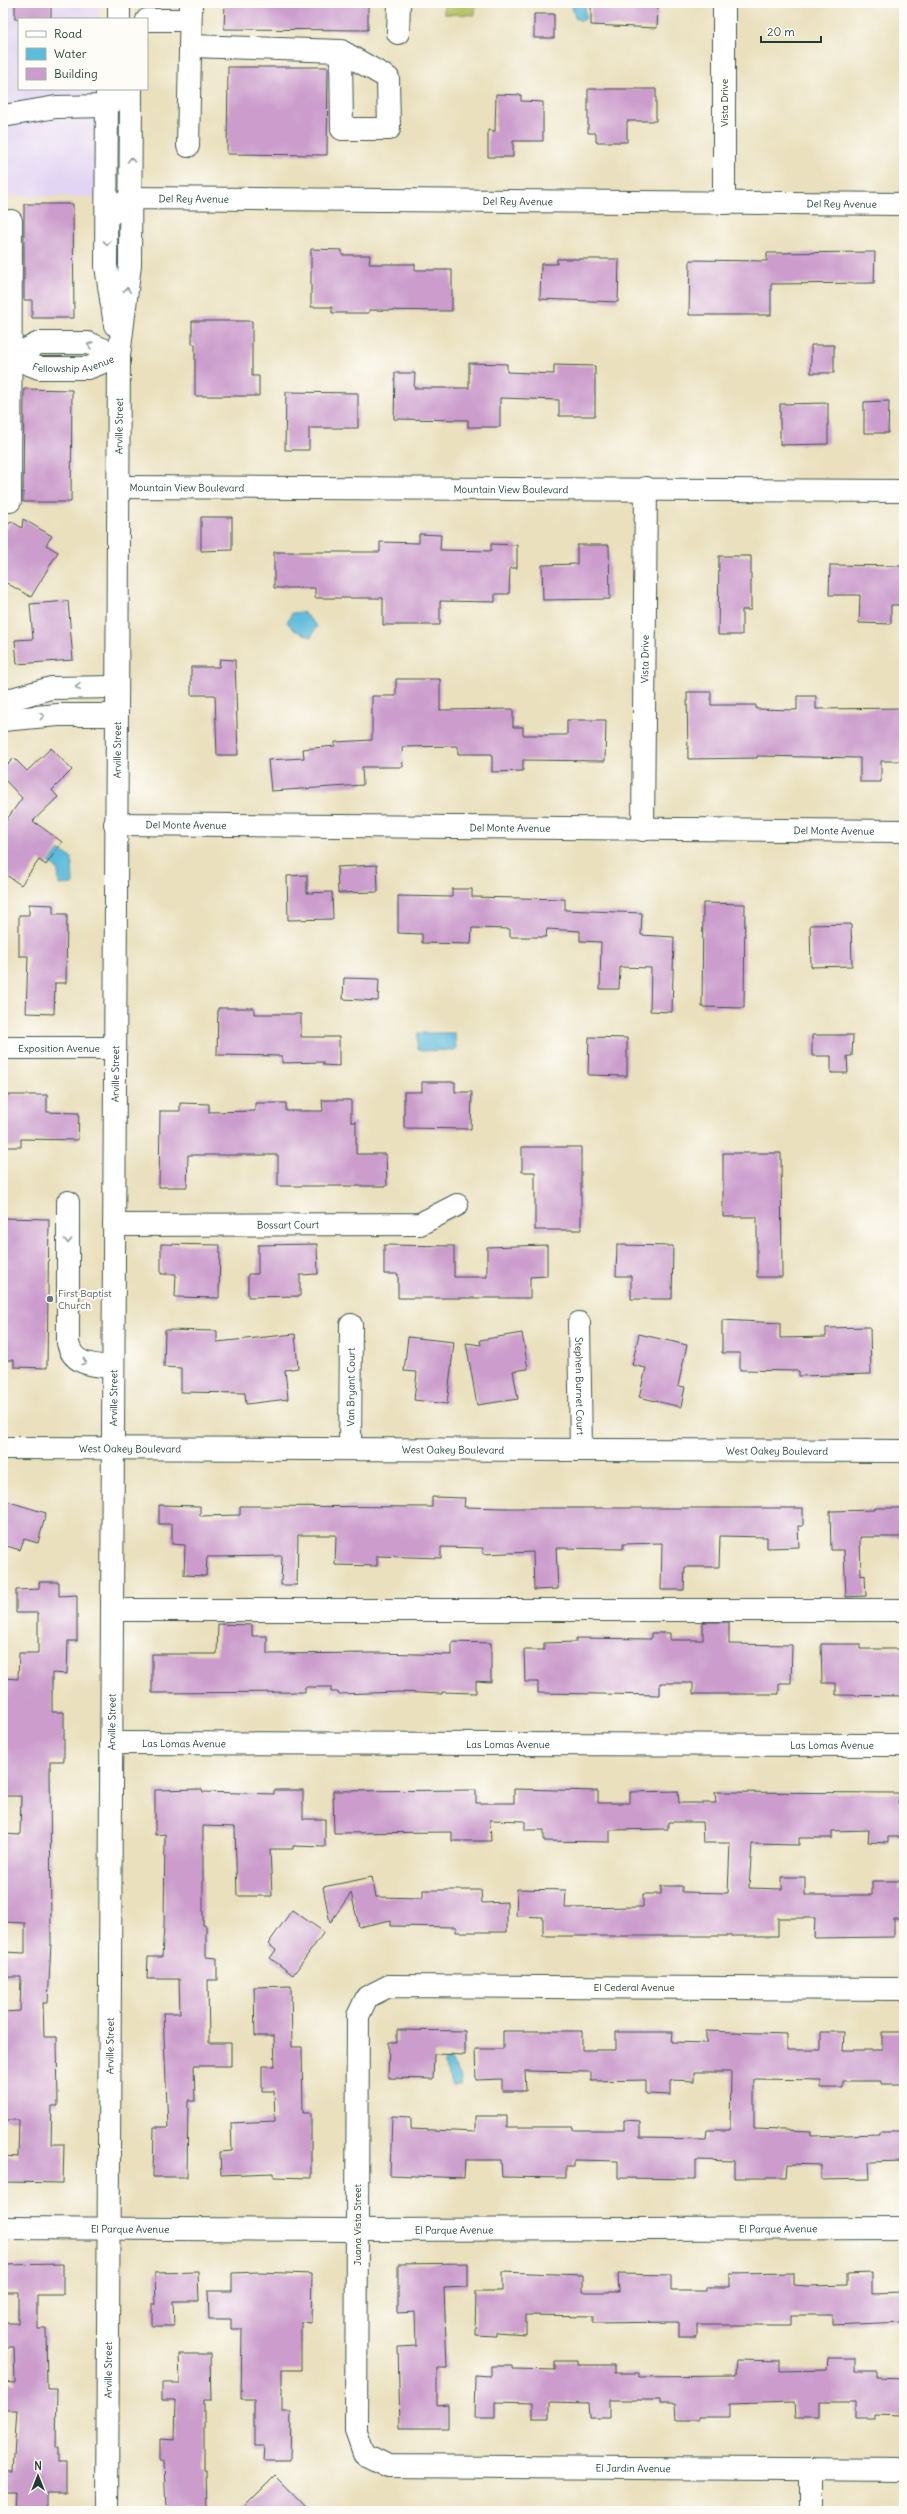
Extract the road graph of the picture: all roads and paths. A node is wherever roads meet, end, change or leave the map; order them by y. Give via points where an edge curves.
1 (119, 3) edge
2 (399, 3) edge
3 (724, 3) edge
4 (190, 11) edge
5 (119, 18) edge
6 (148, 20) edge
7 (398, 33) dead end
8 (190, 46) junction
9 (341, 51) dead end
10 (125, 90) edge
11 (131, 90) edge
12 (107, 98) edge
13 (3, 116) edge
14 (188, 146) dead end
15 (131, 198) junction
16 (724, 203) junction
17 (904, 204) edge
18 (107, 219) junction
19 (11, 221) dead end
20 (60, 343) junction
21 (119, 356) junction
22 (7, 357) edge
23 (59, 368) junction
24 (119, 487) junction
25 (646, 488) junction
26 (904, 491) edge
27 (10, 501) dead end
28 (117, 687) junction
29 (3, 712) edge
30 (117, 715) junction
31 (3, 720) edge
32 (115, 824) junction
33 (643, 830) junction
34 (904, 831) edge
35 (3, 1048) edge
36 (114, 1048) junction
37 (68, 1202) dead end
38 (457, 1205) dead end
39 (114, 1225) junction
40 (579, 1323) dead end
41 (351, 1325) dead end
42 (113, 1368) junction
43 (3, 1448) edge
44 (112, 1448) junction
45 (350, 1449) junction
46 (581, 1450) junction
47 (904, 1451) edge
48 (112, 1610) junction
49 (904, 1610) edge
50 (111, 1743) junction
51 (904, 1745) edge
52 (904, 1988) edge
53 (366, 1996) joint
54 (3, 2228) edge
55 (109, 2228) junction
56 (904, 2228) edge
57 (357, 2230) junction
58 (364, 2454) joint
59 (810, 2469) junction
60 (904, 2470) edge
61 (107, 2511) edge
62 (810, 2511) edge

1 - 5 street
2 - 7 street
3 - 16 street, Vista Drive
4 - 6 street
4 - 8 street
8 - 9 street
8 - 14 street
10 - 12 street
15 -> 11 street, Arville Street
12 - 13 street
12 - 18 street, Arville Street
15 - 16 street, Del Rey Avenue
15 - 18 street via 118,206
21 -> 15 street, Arville Street via 130,265
16 - 17 street, Del Rey Avenue
18 -> 21 street, Arville Street via 106,266
19 - 22 street
21 -> 20 street, Fellowship Avenue via 88,343
20 - 22 street, Fellowship Avenue via 40,343
20 - 23 street
21 - 23 street, Fellowship Avenue via 88,368
21 - 24 street, Arville Street
22 - 23 street, Fellowship Avenue via 39,368
22 - 27 street
24 - 25 street, Mountain View Boulevard
24 - 28 street, Arville Street
25 - 26 street, Mountain View Boulevard
25 - 33 street, Vista Drive
28 -> 29 street via 51,688 15,698
28 - 30 street, Arville Street
31 -> 30 street via 58,715
30 - 32 street, Arville Street
32 - 33 street, Del Monte Avenue
32 - 36 street, Arville Street
33 - 34 street, Del Monte Avenue
35 - 36 street, Exposition Avenue
36 - 39 street, Arville Street
37 -> 42 street via 70,1353 81,1362
38 - 39 street, Bossart Court via 420,1224
39 - 42 street, Arville Street
40 - 46 street, Stephen Burnet Court
41 - 45 street, Van Bryant Court
42 - 44 street, Arville Street
43 - 44 street, West Oakey Boulevard
44 - 45 street, West Oakey Boulevard
44 - 48 street, Arville Street
45 - 46 street, West Oakey Boulevard
46 - 47 street, West Oakey Boulevard
48 - 49 street
48 - 50 street, Arville Street
50 - 51 street, Las Lomas Avenue
50 - 55 street, Arville Street
52 - 53 street, El Cederal Avenue via 389,1986
53 - 57 street, Juana Vista Street via 358,2016
54 - 55 street, El Parque Avenue
55 - 57 street, El Parque Avenue
55 - 61 street, Arville Street
56 - 57 street, El Parque Avenue
57 - 58 street, Juana Vista Street via 356,2431
58 - 59 street, El Jardin Avenue via 388,2466
59 - 60 street, El Jardin Avenue
59 - 62 street

